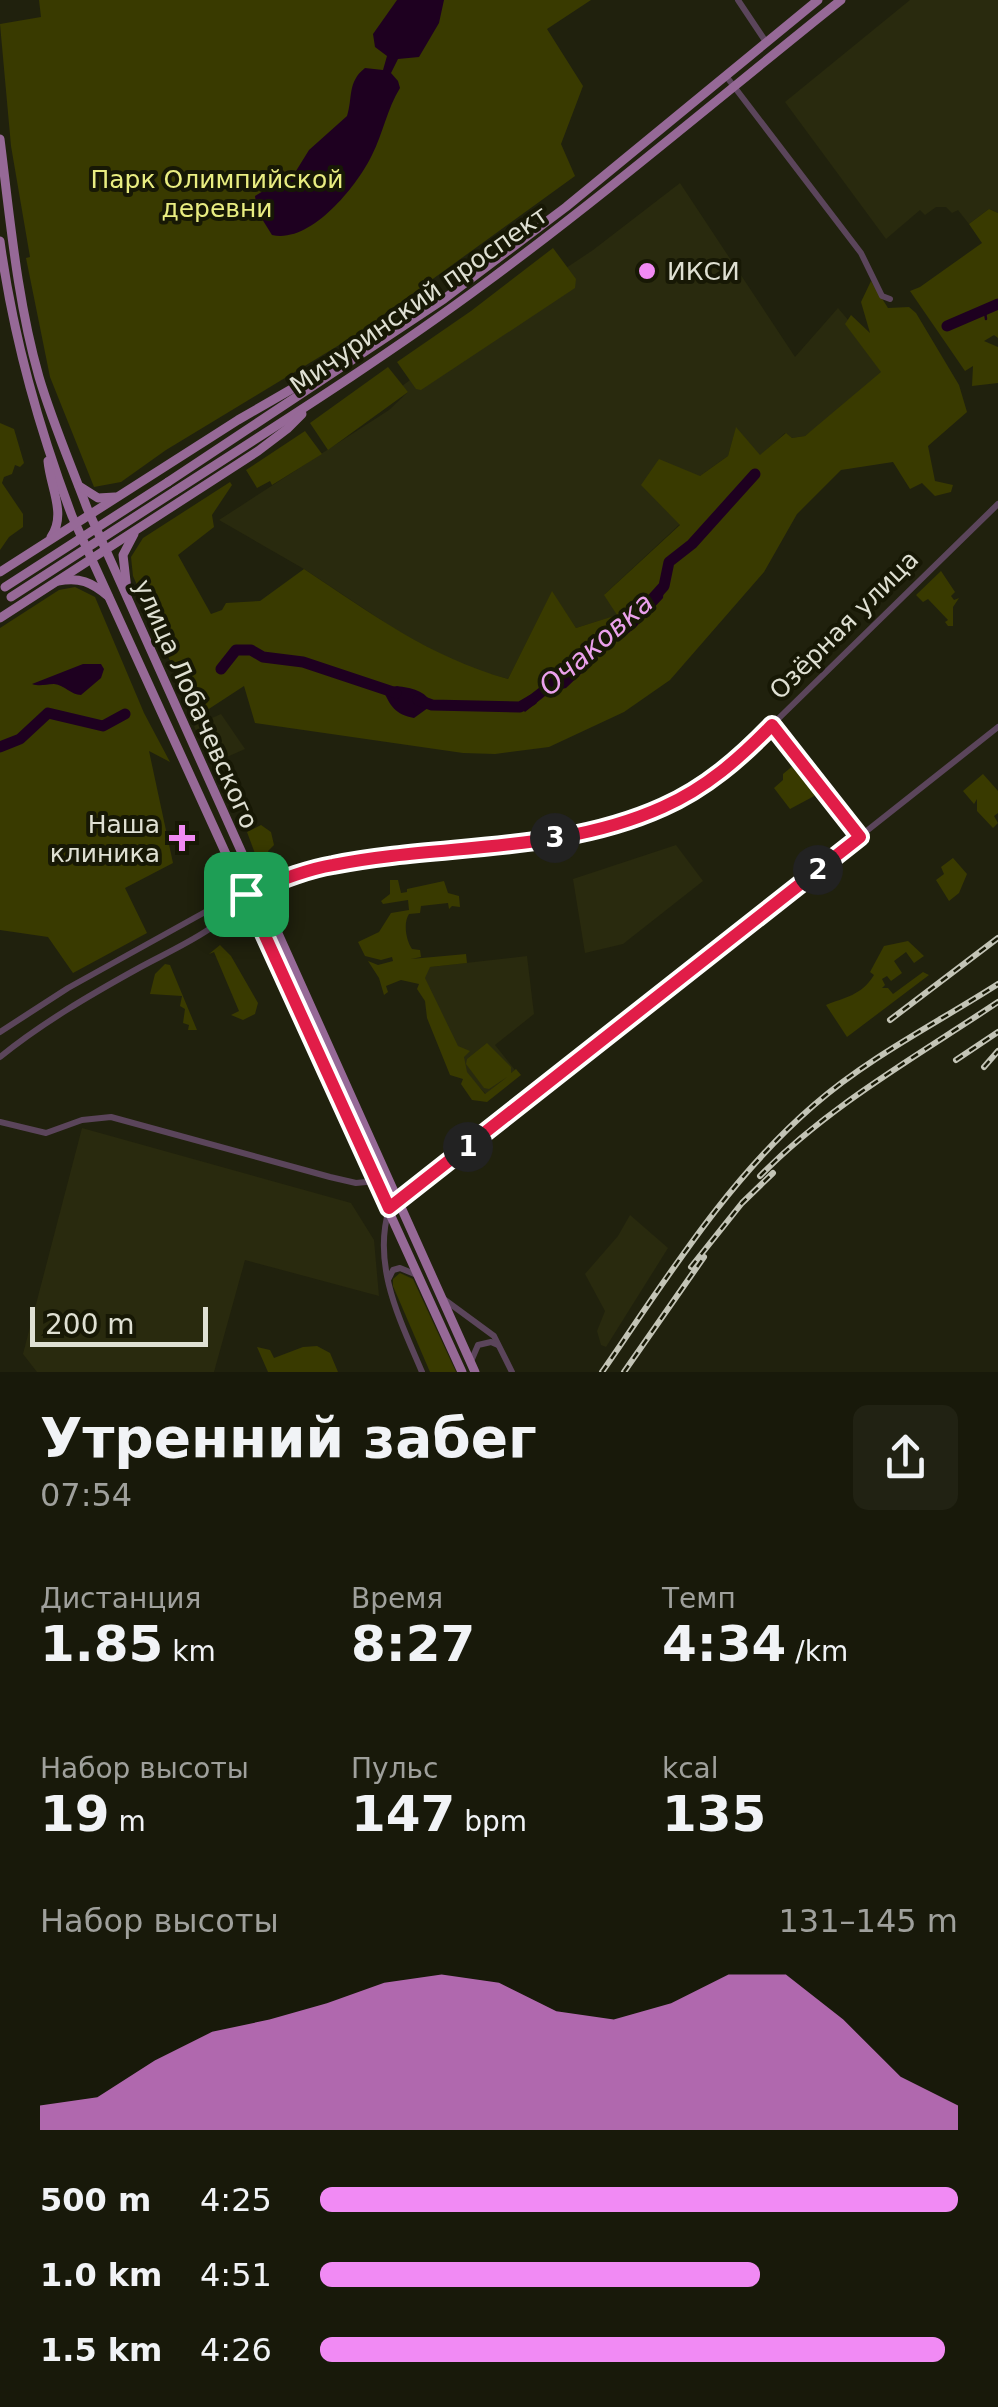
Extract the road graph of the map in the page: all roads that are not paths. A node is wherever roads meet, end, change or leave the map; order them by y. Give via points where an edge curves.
1 (738, 0) edge
2 (818, 0) edge
3 (840, 0) edge
4 (766, 42) junction
5 (726, 76) junction
6 (734, 86) junction
7 (0, 139) edge
8 (0, 242) edge
9 (890, 299) dead end
10 (353, 361) junction
11 (314, 400) junction
12 (46, 449) junction
13 (138, 484) junction
14 (78, 485) junction
15 (126, 492) junction
16 (997, 506) edge
17 (90, 516) junction
18 (158, 516) junction
19 (76, 525) junction
20 (137, 529) junction
21 (49, 541) junction
22 (105, 550) junction
23 (92, 558) junction
24 (22, 559) junction
25 (0, 572) edge
26 (56, 581) junction
27 (5, 591) edge
28 (41, 592) junction
29 (110, 598) junction
30 (129, 603) junction
31 (0, 604) edge
32 (0, 618) edge
33 (772, 725) junction
34 (998, 727) edge
35 (860, 837) junction
36 (258, 889) junction
37 (246, 894) junction
38 (0, 1032) edge
39 (0, 1056) edge
40 (0, 1122) edge
41 (376, 1181) junction
42 (393, 1206) junction
43 (418, 1275) junction
44 (387, 1281) junction
45 (438, 1291) junction
46 (502, 1350) junction
47 (474, 1369) edge
48 (422, 1372) edge
49 (462, 1372) edge
50 (512, 1372) edge

1 - 4 street
2 - 4 main road, Мичуринский проспект
3 - 6 main road, Мичуринский проспект
4 - 5 main road, Мичуринский проспект
5 - 6 street
5 - 10 main road, Мичуринский проспект via 542,226
6 - 9 street
6 - 11 main road, Мичуринский проспект via 482,286
7 - 14 main road, улица Лобачевского via 31,345
8 - 12 main road, улица Лобачевского via 17,344
10 - 13 main road via 322,371
10 - 27 main road, Мичуринский проспект, bridge
11 - 18 main road via 288,429
11 - 27 main road, Мичуринский проспект, bridge via 175,492
12 - 19 main road, улица Лобачевского
12 - 21 main road via 59,511
13 - 15 main road
13 - 18 main road via 133,509
14 - 15 main road via 102,498
14 - 17 main road, улица Лобачевского
15 - 17 main road
16 - 33 street, Озёрная улица
17 - 19 main road
17 - 22 main road, улица Лобачевского
18 - 20 main road
19 - 21 main road
19 - 23 main road, улица Лобачевского
20 - 22 main road
20 - 30 main road via 122,561
21 - 24 main road
22 - 23 main road
22 - 30 main road, улица Лобачевского
23 - 26 main road
23 - 29 main road, улица Лобачевского
24 - 25 main road
24 - 28 main road via 45,566
26 - 28 main road
26 - 29 main road via 82,580
27 - 31 main road, Мичуринский проспект
28 - 32 main road
29 - 37 main road, улица Лобачевского
30 - 36 main road, улица Лобачевского
33 - 35 street
33 - 36 street, Озёрная улица via 705,783 618,825 334,864
34 - 35 street
35 - 42 street
36 - 37 street, Озёрная улица
36 - 42 main road, улица Лобачевского
37 - 38 street, Озёрная улица via 68,988
37 - 39 street via 191,940
37 - 41 main road, улица Лобачевского
40 - 41 street via 46,1133 111,1117 330,1177
41 - 42 main road, улица Лобачевского
42 - 43 main road, улица Лобачевского
42 - 44 street via 385,1222
42 - 45 main road, улица Лобачевского
43 - 44 street via 400,1268
43 - 49 main road, улица Лобачевского
44 - 48 street
45 - 46 street
45 - 47 main road, улица Лобачевского
46 - 47 street via 492,1342 478,1345
46 - 50 street

